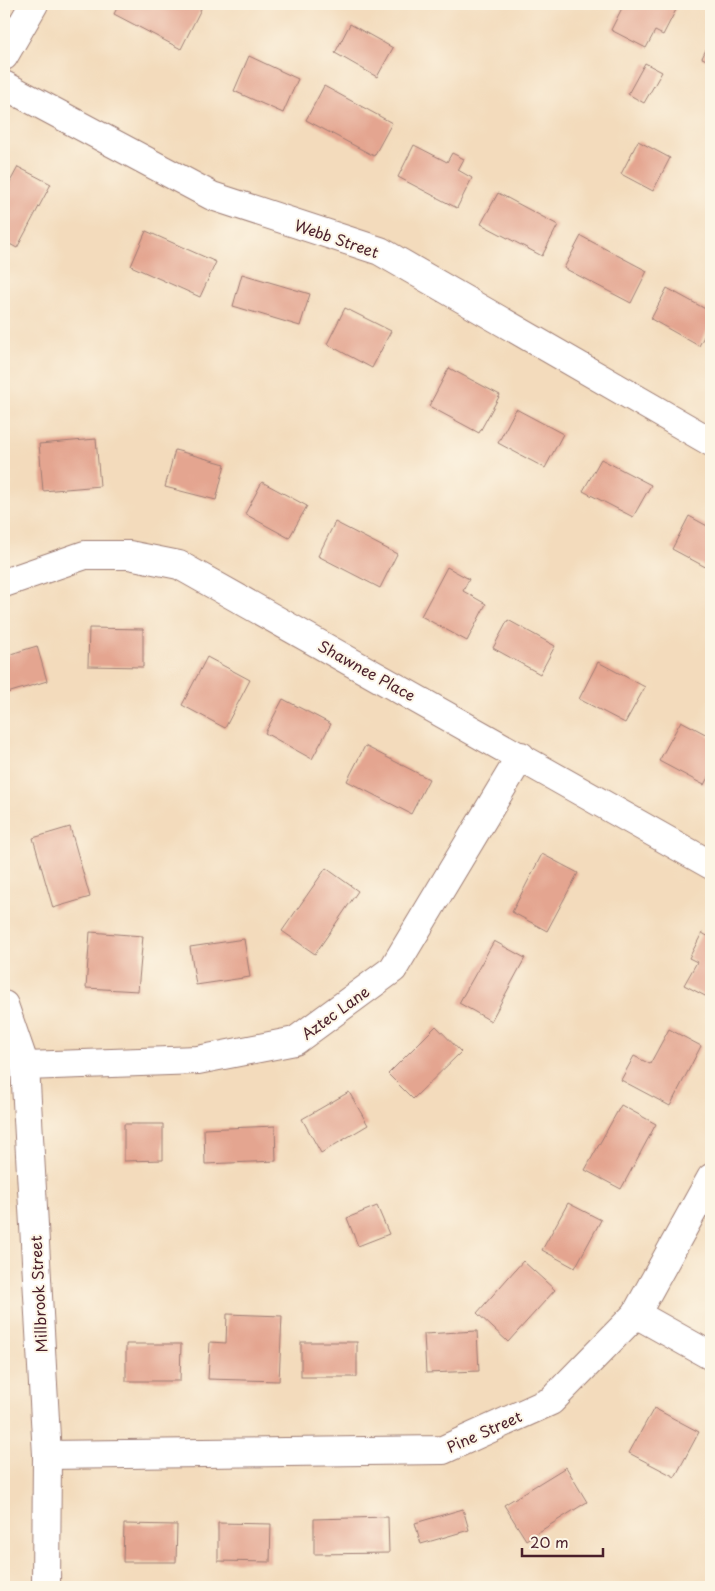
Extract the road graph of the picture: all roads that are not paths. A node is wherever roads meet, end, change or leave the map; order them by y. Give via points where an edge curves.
1 (34, 4) edge
2 (4, 56) edge
3 (4, 86) edge
4 (711, 442) edge
5 (4, 583) edge
6 (521, 756) junction
7 (711, 865) edge
8 (4, 1005) edge
9 (25, 1066) junction
10 (711, 1178) edge
11 (636, 1314) junction
12 (711, 1356) edge
13 (47, 1455) junction
14 (46, 1587) edge

1 - 2 street
3 - 4 street, Webb Street via 212,196 380,251
5 - 6 street, Shawnee Place via 85,555 129,555 179,565
6 - 7 street, Shawnee Place
6 - 9 street, Aztec Lane via 393,969 295,1041 198,1060
8 - 9 street, Millbrook Street
9 - 13 street, Millbrook Street
10 - 11 street, Pine Street
11 - 12 street
11 - 13 street, Pine Street via 551,1401 443,1450
13 - 14 street, Millbrook Street

